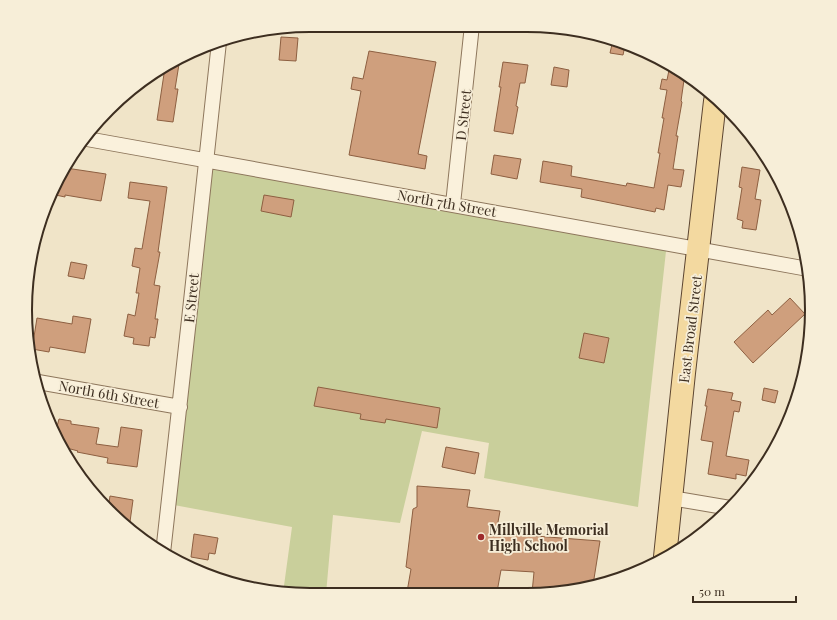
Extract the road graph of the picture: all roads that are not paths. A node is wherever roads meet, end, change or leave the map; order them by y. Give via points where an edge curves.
1 (471, 32) edge
2 (218, 48) edge
3 (715, 106) edge
4 (90, 140) edge
5 (206, 160) junction
6 (453, 204) junction
7 (699, 249) junction
8 (802, 268) edge
9 (41, 383) edge
10 (180, 407) junction
11 (671, 498) junction
12 (724, 507) edge
13 (164, 546) edge
14 (666, 551) edge

1 - 6 street, D Street
2 - 5 street, E Street
3 - 7 main road, East Broad Street
4 - 5 street, North 7th Street
5 - 6 street, North 7th Street
5 - 10 street, E Street
6 - 7 street, North 7th Street
7 - 8 street, North 7th Street
7 - 11 main road, East Broad Street
9 - 10 street, North 6th Street
10 - 13 street, E Street
11 - 12 street
11 - 14 main road, East Broad Street

